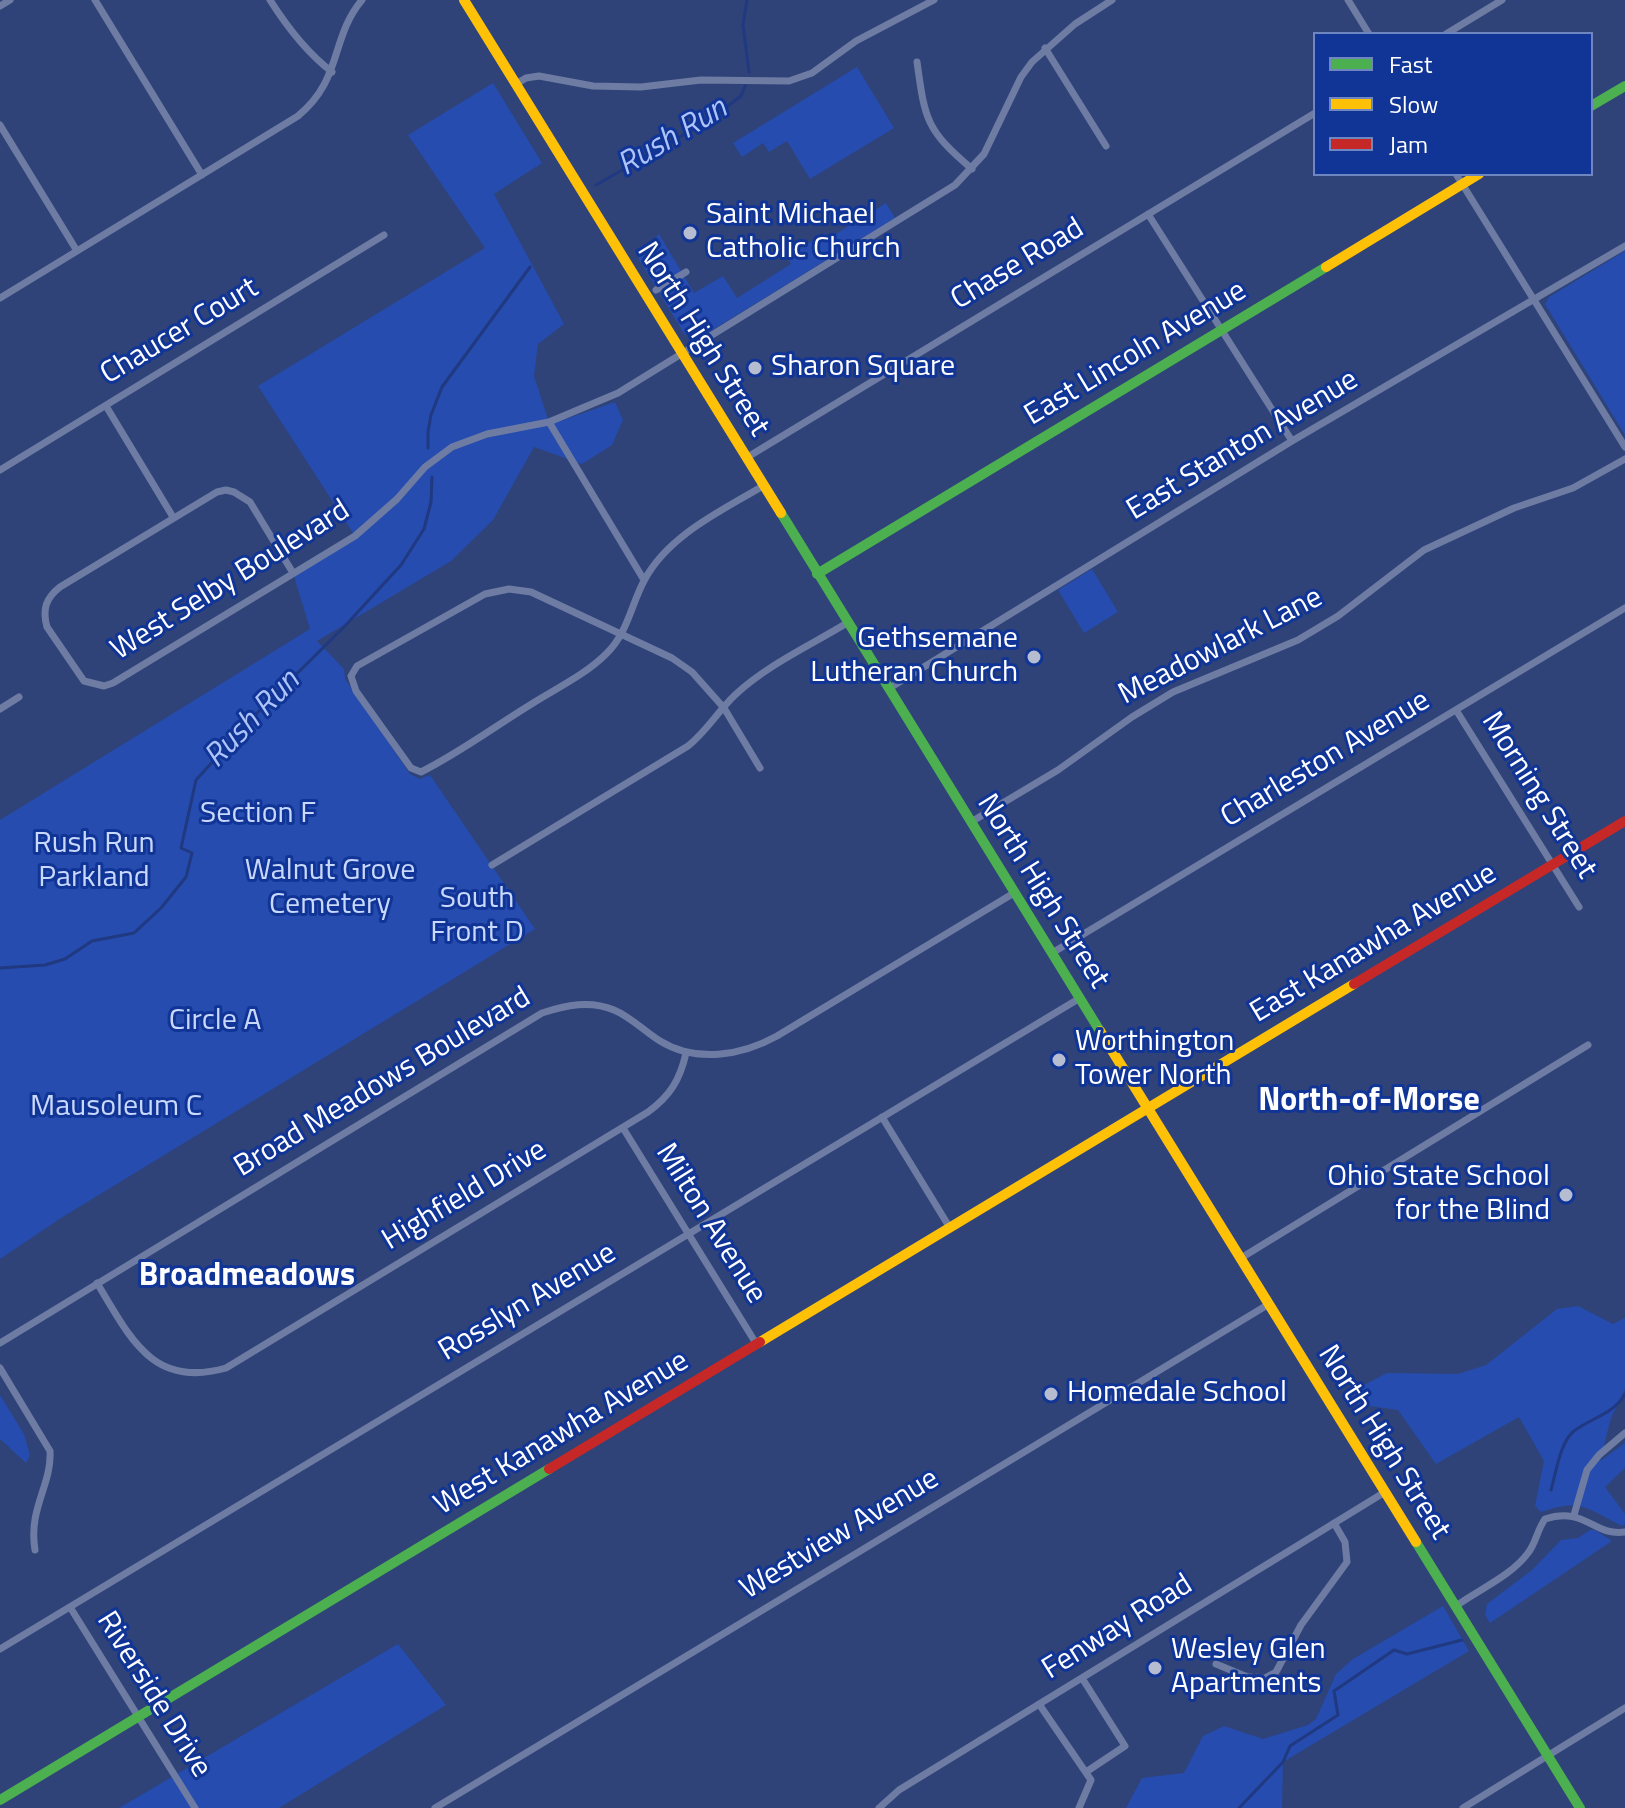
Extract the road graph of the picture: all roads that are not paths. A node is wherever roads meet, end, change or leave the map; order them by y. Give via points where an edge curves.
1 (10, 0) edge
2 (95, 0) edge
3 (270, 0) edge
4 (362, 0) edge
5 (464, 0) edge
6 (934, 0) edge
7 (1112, 0) edge
8 (1348, 0) edge
9 (1502, 0) edge
10 (0, 6) edge
11 (1368, 32) edge
12 (1449, 32) edge
13 (1045, 48) junction
14 (917, 62) dead end
15 (332, 72) junction
16 (516, 84) junction
17 (1625, 86) edge
18 (1593, 105) edge
19 (1313, 114) edge
20 (0, 125) edge
21 (1106, 146) dead end
22 (972, 169) junction
23 (202, 175) junction
24 (1457, 176) edge
25 (1476, 176) edge
26 (1462, 184) junction
27 (1148, 214) junction
28 (384, 235) dead end
29 (1625, 246) edge
30 (77, 251) junction
31 (686, 272) dead end
32 (656, 290) dead end
33 (0, 298) edge
34 (1534, 300) junction
35 (1222, 330) junction
36 (682, 354) junction
37 (106, 406) junction
38 (549, 422) junction
39 (1292, 441) junction
40 (1625, 447) edge
41 (746, 458) junction
42 (1625, 459) edge
43 (0, 470) edge
44 (763, 486) junction
45 (173, 517) junction
46 (293, 573) junction
47 (817, 574) junction
48 (644, 580) junction
49 (1625, 608) edge
50 (847, 623) junction
51 (622, 634) junction
52 (888, 689) junction
53 (19, 697) dead end
54 (724, 708) junction
55 (0, 709) edge
56 (1456, 710) junction
57 (760, 768) dead end
58 (1625, 821) edge
59 (971, 822) junction
60 (492, 865) dead end
61 (1553, 865) junction
62 (1014, 893) junction
63 (1579, 907) dead end
64 (1052, 953) junction
65 (1080, 998) junction
66 (1588, 1045) dead end
67 (686, 1053) junction
68 (1148, 1108) junction
69 (882, 1117) junction
70 (623, 1128) junction
71 (950, 1228) junction
72 (688, 1234) junction
73 (1241, 1258) junction
74 (97, 1283) junction
75 (1269, 1304) junction
76 (0, 1343) edge
77 (757, 1345) junction
78 (0, 1368) edge
79 (1625, 1433) edge
80 (1385, 1492) junction
81 (1574, 1515) junction
82 (1334, 1523) junction
83 (1625, 1532) edge
84 (35, 1550) dead end
85 (1456, 1606) junction
86 (70, 1607) junction
87 (0, 1649) edge
88 (1216, 1664) dead end
89 (1245, 1676) tunnel mouth
90 (1082, 1678) junction
91 (1265, 1678) dead end
92 (1039, 1704) junction
93 (1625, 1708) edge
94 (139, 1717) junction
95 (1548, 1756) junction
96 (1086, 1772) junction
97 (0, 1800) edge
98 (195, 1808) edge
99 (435, 1808) edge
100 (879, 1808) edge
101 (1079, 1808) edge
102 (1463, 1808) edge
103 (1580, 1808) edge

1 - 10 street
2 - 23 street
3 - 15 street via 304,47
4 - 15 street via 347,23
5 - 16 main road, North High Street
6 - 16 street via 856,41 812,73 789,81 701,80 629,87 539,76
7 - 13 street, West Selby Boulevard
8 - 11 street
9 - 12 street
13 - 21 street
13 - 22 street, West Selby Boulevard via 1021,77
14 - 22 street via 929,123
15 - 23 street via 314,104
16 - 36 main road, North High Street
17 - 18 main road
19 - 27 street, Chase Road
20 - 30 street
22 - 36 street, West Selby Boulevard via 937,198
23 - 30 street
24 - 26 street
25 - 26 main road, East Lincoln Avenue
26 - 34 street
26 - 35 main road, East Lincoln Avenue
27 - 35 street
27 - 41 street, Chase Road
28 - 37 street, Chaucer Court
29 - 34 street, East Stanton Avenue
30 - 33 street
31 - 32 street
34 - 39 street, East Stanton Avenue
34 - 40 street
35 - 39 street
35 - 47 main road, East Lincoln Avenue
36 - 38 street, West Selby Boulevard via 618,393
36 - 41 main road, North High Street
37 - 43 street, Chaucer Court
37 - 45 street
38 - 46 street, West Selby Boulevard via 452,447 355,536
38 - 48 street
39 - 52 street, East Stanton Avenue
41 - 44 main road, North High Street
42 - 59 street, Meadowlark Lane via 1573,488 1514,508 1424,550 1325,624 1173,692
44 - 47 main road, North High Street
44 - 48 street via 683,536
45 - 46 street via 217,492 243,495
45 - 46 street, West Selby Boulevard via 50,595 47,627 84,681 113,683
47 - 50 main road, North High Street
48 - 51 street
49 - 56 street, Charleston Avenue
50 - 52 main road, North High Street
50 - 54 street via 760,676
51 - 51 street via 591,667 421,772 413,770 352,681 352,671 496,591 531,592
51 - 54 street via 692,672
52 - 59 main road, North High Street
53 - 55 street
54 - 57 street
54 - 60 street via 688,746
56 - 61 street, Morning Street
56 - 64 street, Charleston Avenue
58 - 61 main road, East Kanawha Avenue
59 - 62 main road, North High Street
61 - 63 street, Morning Street
61 - 68 main road, East Kanawha Avenue
62 - 64 main road, North High Street
62 - 67 street, Broad Meadows Boulevard via 768,1041 733,1053
64 - 65 main road, North High Street
65 - 68 main road, North High Street
65 - 69 street, Rosslyn Avenue
66 - 73 street
67 - 70 street, Highfield Drive via 670,1093
67 - 74 street, Broad Meadows Boulevard via 607,1008 577,1004 542,1013
68 - 71 main road, West Kanawha Avenue
68 - 73 main road, North High Street
69 - 71 street
69 - 72 street, Rosslyn Avenue
70 - 72 street, Milton Avenue
70 - 74 street, Highfield Drive via 226,1368 195,1374 159,1365 137,1346
71 - 77 main road, West Kanawha Avenue
72 - 77 street, Milton Avenue
72 - 86 street, Rosslyn Avenue
73 - 75 main road, North High Street
74 - 76 street, Broad Meadows Boulevard
75 - 80 main road, North High Street
75 - 99 street, Westview Avenue
77 - 94 main road, West Kanawha Avenue
78 - 84 street via 50,1451 33,1527
79 - 81 street via 1587,1470
80 - 82 street, Fenway Road
80 - 85 main road, North High Street
81 - 83 street via 1615,1534
81 - 85 street via 1545,1519 1531,1549 1513,1568
82 - 90 street, Fenway Road
82 - 91 street via 1345,1542 1347,1562 1301,1625 1276,1672
85 - 95 main road, North High Street
86 - 87 street, Rosslyn Avenue
86 - 94 street, Riverside Drive
88 - 89 street
90 - 92 street, Fenway Road
90 - 96 street via 1125,1746
92 - 96 street
92 - 100 street, Fenway Road via 899,1790
93 - 95 street
94 - 97 main road, West Kanawha Avenue
94 - 98 street, Riverside Drive
95 - 102 street
95 - 103 main road, North High Street
96 - 101 street via 1091,1780

